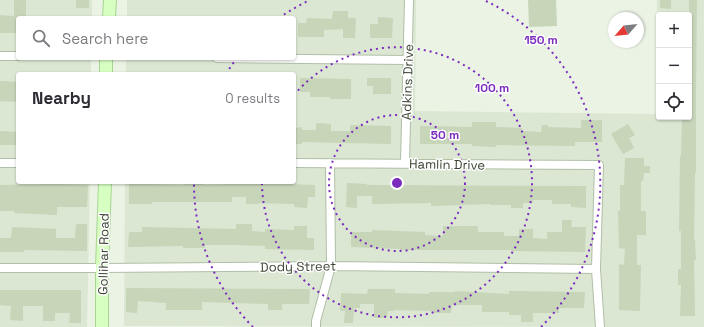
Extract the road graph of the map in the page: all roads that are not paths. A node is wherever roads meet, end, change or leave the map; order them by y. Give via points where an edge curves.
1 (110, 0) edge
2 (409, 0) edge
3 (109, 16) edge
4 (0, 56) edge
5 (16, 56) edge
6 (296, 59) edge
7 (106, 60) edge
8 (408, 60) junction
9 (106, 72) edge
10 (0, 163) edge
11 (16, 163) edge
12 (296, 163) edge
13 (330, 163) junction
14 (405, 163) junction
15 (105, 184) edge
16 (331, 266) junction
17 (0, 268) edge
18 (102, 268) junction
19 (596, 269) junction
20 (102, 327) edge
21 (316, 327) edge
22 (600, 327) edge

1 - 3 main road
2 - 8 street, Adkins Drive
4 - 5 street
6 - 8 street
7 - 9 main road
8 - 14 street, Adkins Drive
10 - 11 street
12 - 13 street, Hamlin Drive
13 - 14 street, Hamlin Drive
13 - 16 street
14 - 19 street, Hamlin Drive via 599,165
15 - 18 main road, Gollihar Road
16 - 18 street, Dody Street
16 - 19 street, Dody Street
16 - 21 street
17 - 18 street, Dody Street
18 - 20 main road, Gollihar Road
19 - 22 street

